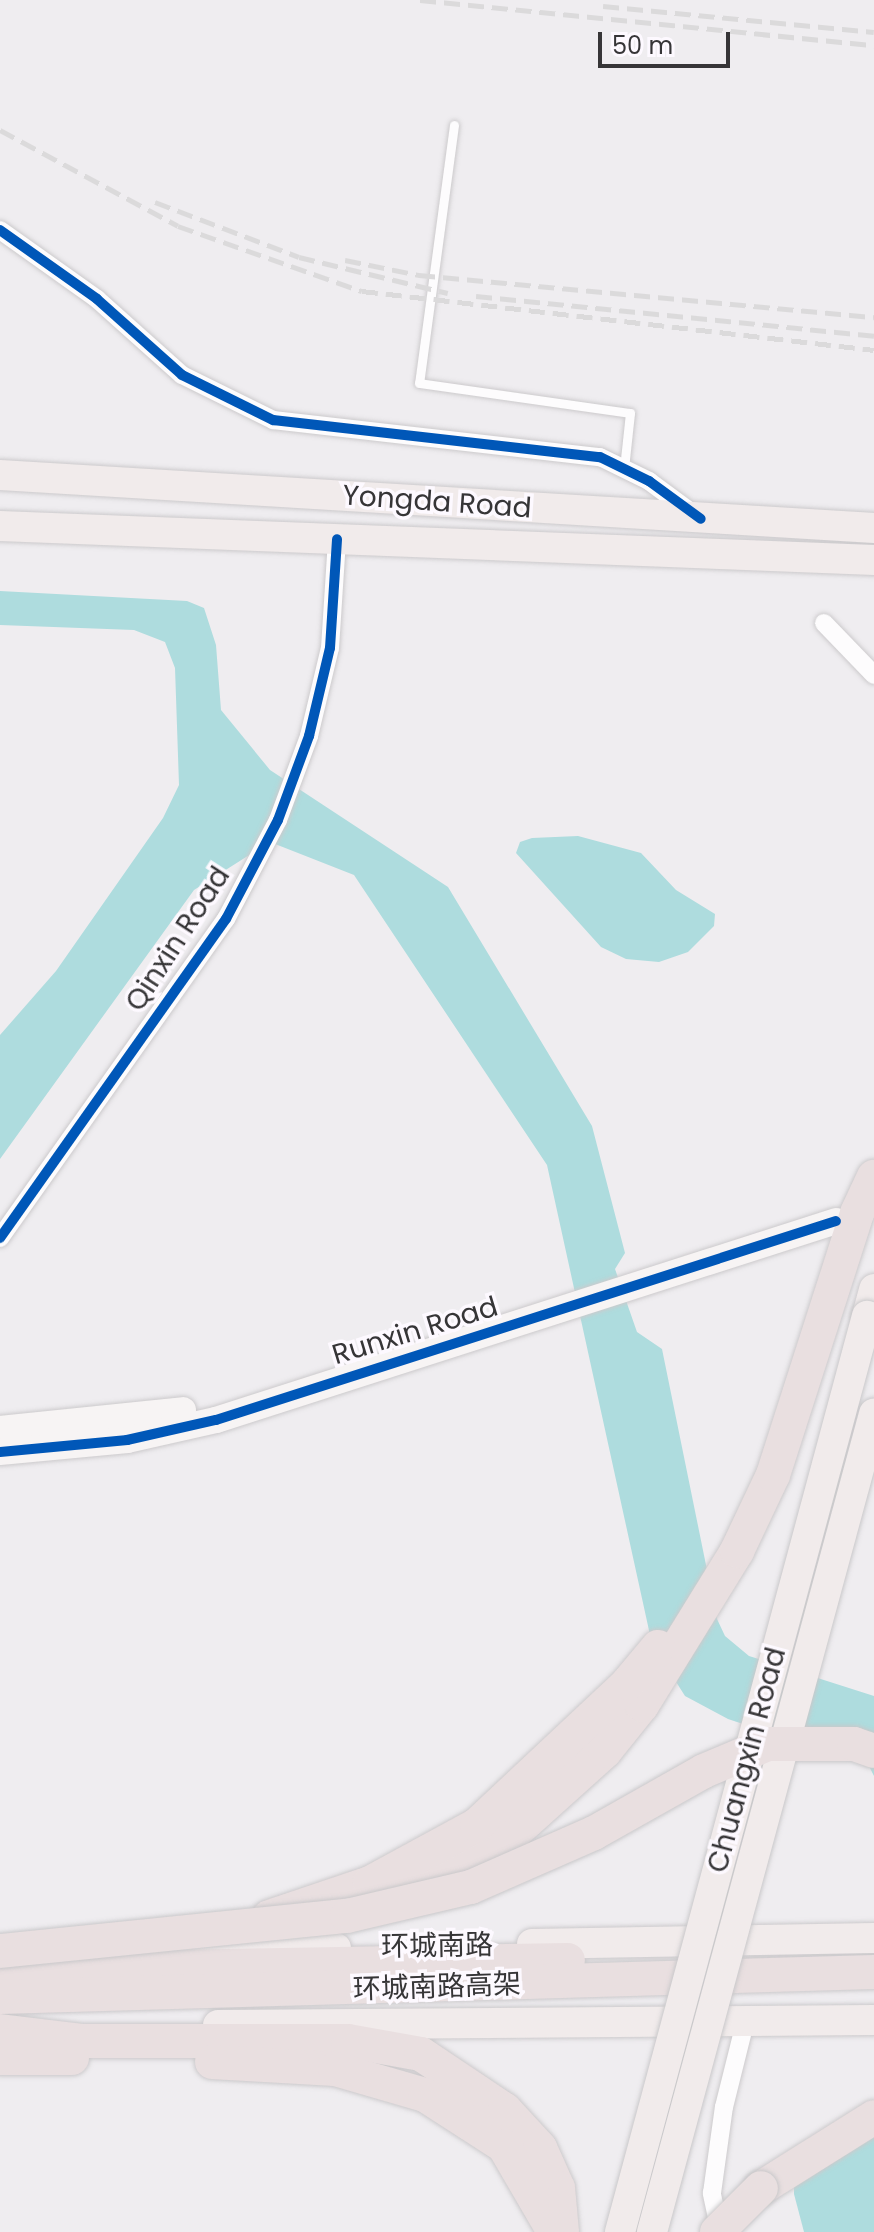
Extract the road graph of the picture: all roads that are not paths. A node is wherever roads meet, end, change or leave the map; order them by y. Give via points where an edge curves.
1 (454, 125) dead end
2 (0, 230) edge
3 (624, 468) junction
4 (10, 475) edge
5 (701, 519) junction
6 (0, 526) edge
7 (874, 528) edge
8 (337, 539) junction
9 (874, 560) edge
10 (824, 623) dead end
11 (874, 675) edge
12 (874, 1177) edge
13 (836, 1221) dead end
14 (0, 1238) edge
15 (874, 1289) edge
16 (297, 1393) junction
17 (874, 1414) edge
18 (0, 1429) edge
19 (0, 1452) edge
20 (737, 1551) junction
21 (874, 1751) edge
22 (347, 1916) junction
23 (874, 1938) edge
24 (0, 1942) edge
25 (186, 1945) junction
26 (0, 1951) edge
27 (874, 1953) edge
28 (0, 1970) edge
29 (874, 1972) edge
30 (0, 1997) edge
31 (874, 2020) edge
32 (745, 2023) junction
33 (0, 2028) edge
34 (0, 2058) edge
35 (874, 2117) edge
36 (554, 2232) edge
37 (562, 2232) edge
38 (620, 2232) edge
39 (652, 2232) edge
40 (719, 2232) edge

1 - 3 lane via 419,383 630,413
2 - 3 street via 97,299 182,375 273,420 600,457
3 - 5 street
4 - 5 main road, Yongda Road
5 - 7 main road, Yongda Road
6 - 8 main road, Yongda Road
8 - 9 main road, Yongda Road
8 - 14 street, Qinxin Road via 330,648 309,736 278,820 226,919
10 - 11 street
12 - 20 highway via 857,1213 773,1475
13 - 16 street, Runxin Road
15 - 38 main road, Chuangxin Road, bridge
16 - 18 street, Runxin Road via 134,1419
16 - 19 street, Runxin Road via 216,1420 127,1440
17 - 39 main road, Chuangxin Road, bridge
20 - 22 highway, bridge via 642,1705 562,1794 504,1842
20 - 25 highway via 628,1683 477,1825 370,1883
21 - 22 highway, bridge via 854,1744 768,1744 704,1771 594,1833 471,1887
22 - 26 highway, bridge
23 - 25 main road, 环城南路 via 328,1948
24 - 25 main road, 环城南路
27 - 28 highway, 环城南路高架, bridge
29 - 30 highway, 环城南路高架, bridge
31 - 32 main road
32 - 33 main road
32 - 40 street via 724,2107 712,2193
33 - 37 highway via 81,2041 348,2041 421,2054 505,2110 540,2148 558,2188
34 - 36 highway via 155,2058 335,2069 425,2095 504,2146
35 - 40 highway, bridge via 761,2188

